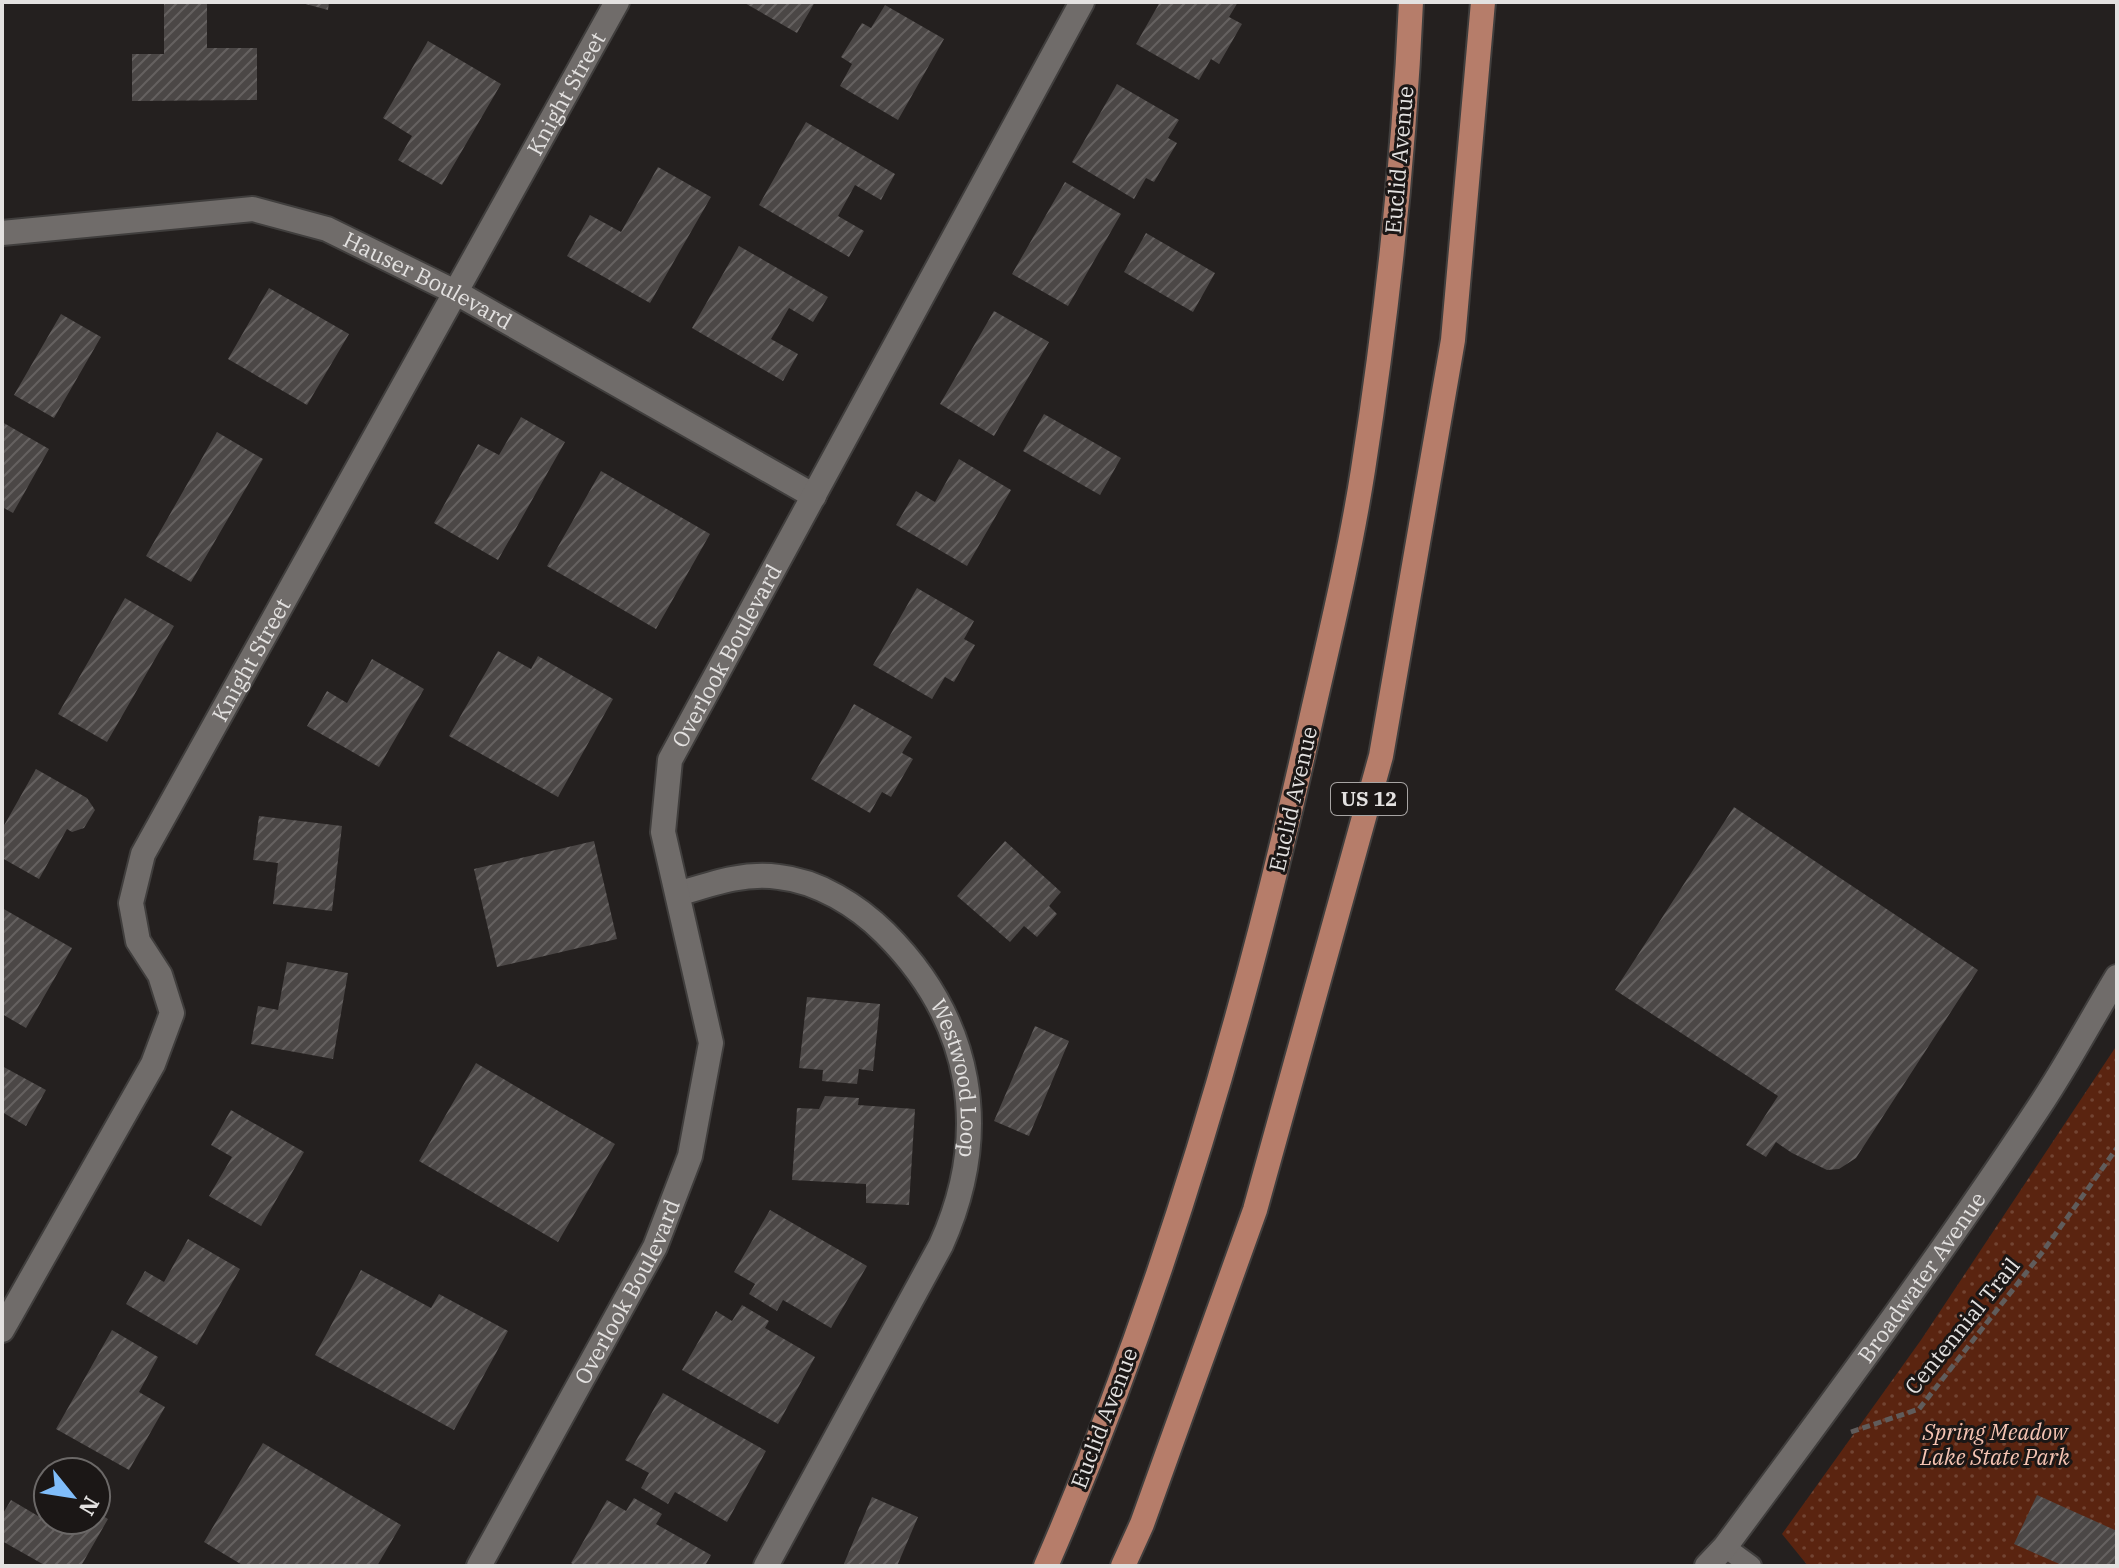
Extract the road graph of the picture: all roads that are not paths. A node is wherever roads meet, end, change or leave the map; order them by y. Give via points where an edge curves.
1 (617, 2) edge
2 (1082, 2) edge
3 (1411, 2) edge
4 (1483, 2) edge
5 (2, 233) edge
6 (455, 292) junction
7 (814, 496) junction
8 (678, 894) junction
9 (2117, 977) edge
10 (2, 1330) edge
11 (1725, 1547) junction
12 (479, 1566) edge
13 (766, 1566) edge
14 (1046, 1566) edge
15 (1123, 1566) edge
16 (1707, 1566) edge
17 (1751, 1566) edge

1 - 6 street, Knight Street
2 - 7 street, Overlook Boulevard
3 - 14 highway, Euclid Avenue via 1390,262 1363,469 1278,866 1216,1091 1151,1297
4 - 15 highway, US 12 via 1453,340 1381,756 1255,1210
5 - 6 street, Hauser Boulevard via 253,209 327,229
6 - 7 street, Hauser Boulevard
6 - 10 street, Knight Street via 143,854 131,903 138,941 160,975 172,1013 153,1064
7 - 8 street, Overlook Boulevard via 670,760 663,832
8 - 12 street, Overlook Boulevard via 711,1043 690,1156 655,1247
8 - 13 street, Westwood Loop via 729,878 781,877 828,892 873,921 927,983 947,1017 970,1114 957,1210
9 - 11 street, Broadwater Avenue via 2032,1117
11 - 16 street, Broadwater Avenue
11 - 17 lane

